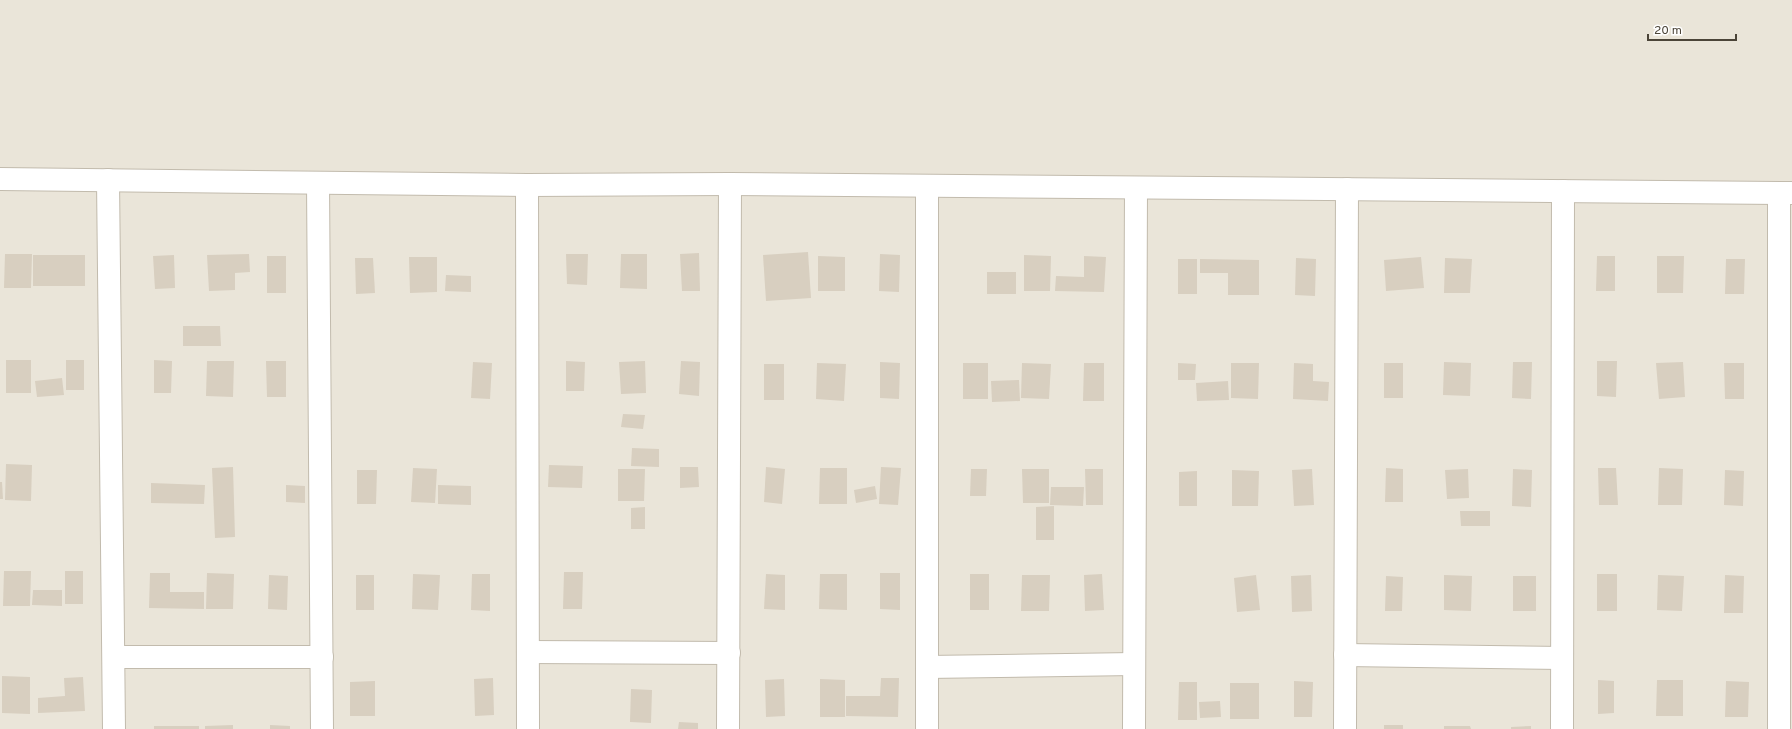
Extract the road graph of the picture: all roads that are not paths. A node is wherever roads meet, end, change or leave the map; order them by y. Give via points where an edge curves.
1 (0, 179) edge
2 (108, 180) junction
3 (318, 183) junction
4 (730, 184) junction
5 (527, 185) junction
6 (927, 186) junction
7 (1136, 188) junction
8 (1347, 189) junction
9 (1563, 191) junction
10 (1786, 193) edge
11 (528, 652) junction
12 (728, 653) junction
13 (1345, 655) junction
14 (114, 656) junction
15 (322, 657) junction
16 (1562, 658) junction
17 (1786, 660) edge
18 (1134, 664) junction
19 (927, 666) junction
20 (114, 729) edge
21 (322, 729) edge
22 (528, 729) edge
23 (728, 729) edge
24 (928, 729) edge
25 (1134, 729) edge
26 (1345, 729) edge
27 (1562, 729) edge
28 (1779, 729) edge

1 - 2 street
2 - 3 street
2 - 14 street
3 - 5 street
3 - 15 street
4 - 5 street
4 - 6 street
4 - 12 street
5 - 11 street
6 - 7 street
6 - 19 street
7 - 8 street
7 - 18 street
8 - 9 street
8 - 13 street
9 - 10 street
9 - 16 street
10 - 17 street
11 - 12 street
11 - 22 street
12 - 23 street
13 - 16 street
13 - 26 street
14 - 15 street
14 - 20 street
15 - 21 street
16 - 27 street
17 - 28 street
18 - 19 street
18 - 25 street
19 - 24 street

